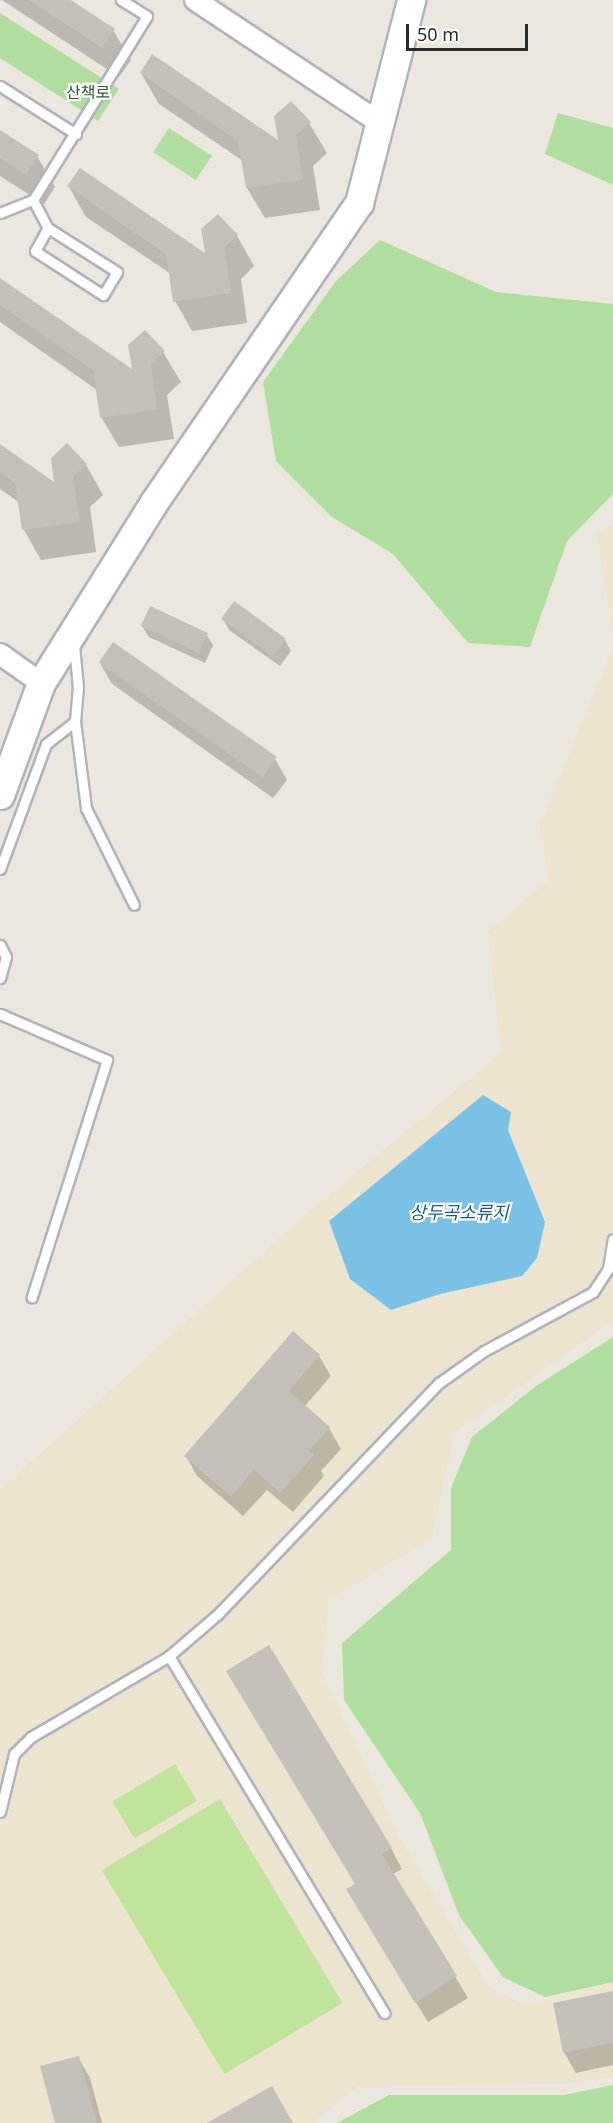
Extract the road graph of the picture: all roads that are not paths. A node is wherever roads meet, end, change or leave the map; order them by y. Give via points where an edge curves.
1 (122, 0) edge
2 (195, 0) edge
3 (411, 0) edge
4 (0, 86) edge
5 (380, 123) junction
6 (76, 134) junction
7 (33, 200) junction
8 (0, 213) edge
9 (48, 228) junction
10 (73, 632) junction
11 (0, 654) edge
12 (41, 683) junction
13 (75, 722) junction
14 (0, 795) edge
15 (0, 869) edge
16 (134, 905) dead end
17 (0, 945) edge
18 (0, 978) edge
19 (0, 1014) edge
20 (613, 1239) edge
21 (32, 1297) dead end
22 (169, 1656) junction
23 (0, 1812) edge
24 (384, 2013) dead end

1 - 6 lane via 147,16
2 - 5 street
3 - 5 street
4 - 6 lane
5 - 10 street via 359,203 154,502
6 - 7 lane
7 - 8 lane
7 - 9 lane
9 - 9 lane via 117,272 103,295 34,251
10 - 12 street
10 - 13 lane via 78,688
11 - 12 street
12 - 14 street
13 - 15 lane via 46,744
13 - 16 lane via 86,808
17 - 18 lane via 6,957
19 - 21 lane via 107,1060
20 - 22 lane via 608,1269 593,1292 484,1351 439,1383 218,1614
22 - 23 lane via 31,1737 14,1754
22 - 24 lane

